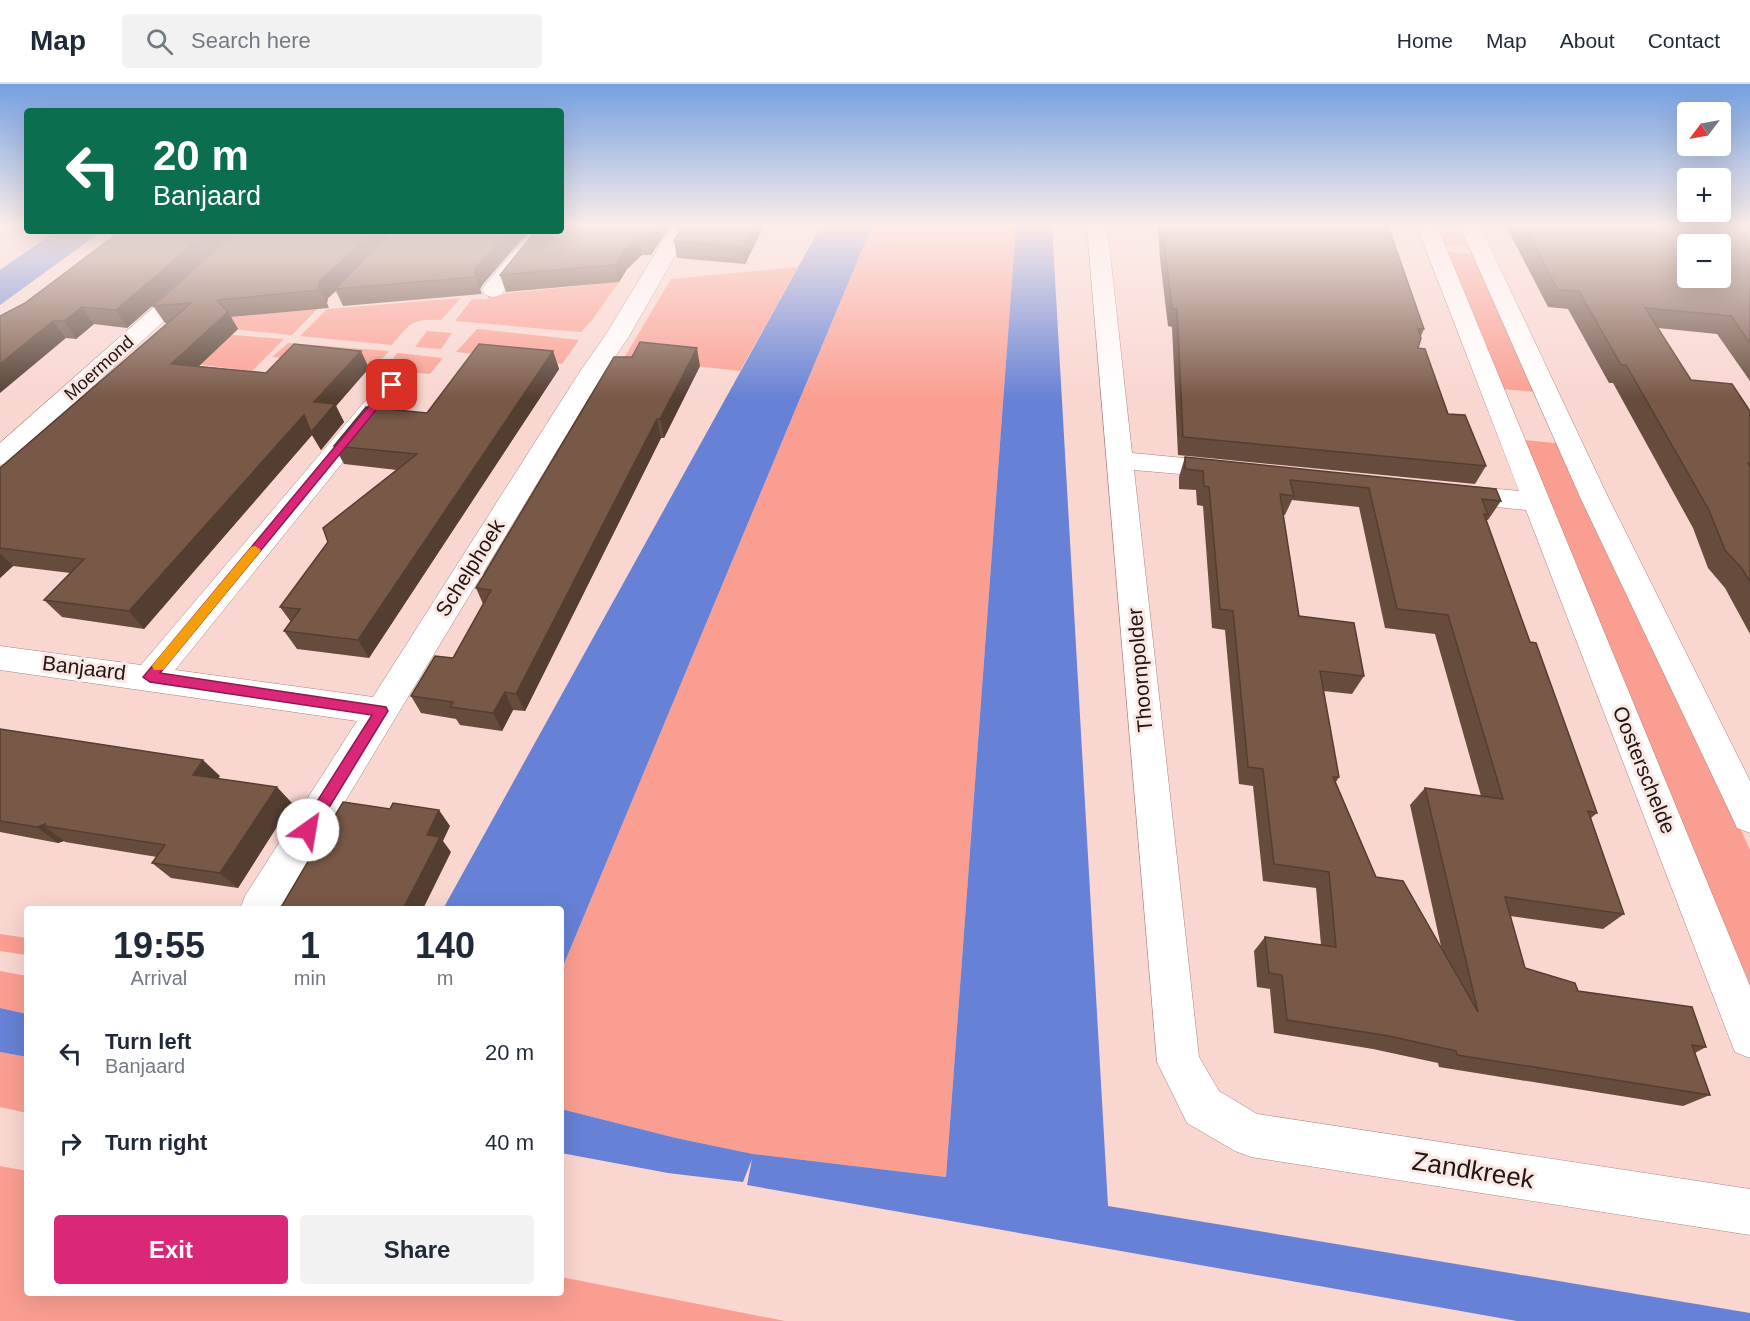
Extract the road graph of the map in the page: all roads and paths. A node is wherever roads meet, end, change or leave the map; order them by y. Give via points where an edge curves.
1 (193, 284) edge
2 (498, 284) edge
3 (648, 284) edge
4 (1103, 284) edge
5 (1458, 284) edge
6 (1488, 284) edge
7 (493, 290) dead end
8 (392, 385) dead end
9 (1531, 417) junction
10 (0, 457) edge
11 (1120, 460) junction
12 (1253, 473) edge
13 (1429, 492) edge
14 (1538, 502) junction
15 (0, 657) edge
16 (150, 677) junction
17 (382, 711) junction
18 (1750, 817) edge
19 (261, 906) edge
20 (1750, 1037) edge
21 (1203, 1107) joint
22 (1750, 1212) edge

1 - 10 street, Moermond
2 - 7 street
3 - 17 street, Schelphoek
4 - 11 street, Thoornpolder
5 - 9 street, Oosterschelde
6 - 9 street, Oosterschelde
8 - 16 street
9 - 14 street, Oosterschelde
9 - 18 street, Oosterschelde
11 - 12 street
11 - 21 street, Thoornpolder via 1178,1062
13 - 14 street
14 - 20 street, Oosterschelde
15 - 16 street, Banjaard
16 - 17 street, Banjaard
17 - 19 street, Schelphoek
21 - 22 street, Zandkreek via 1251,1135

